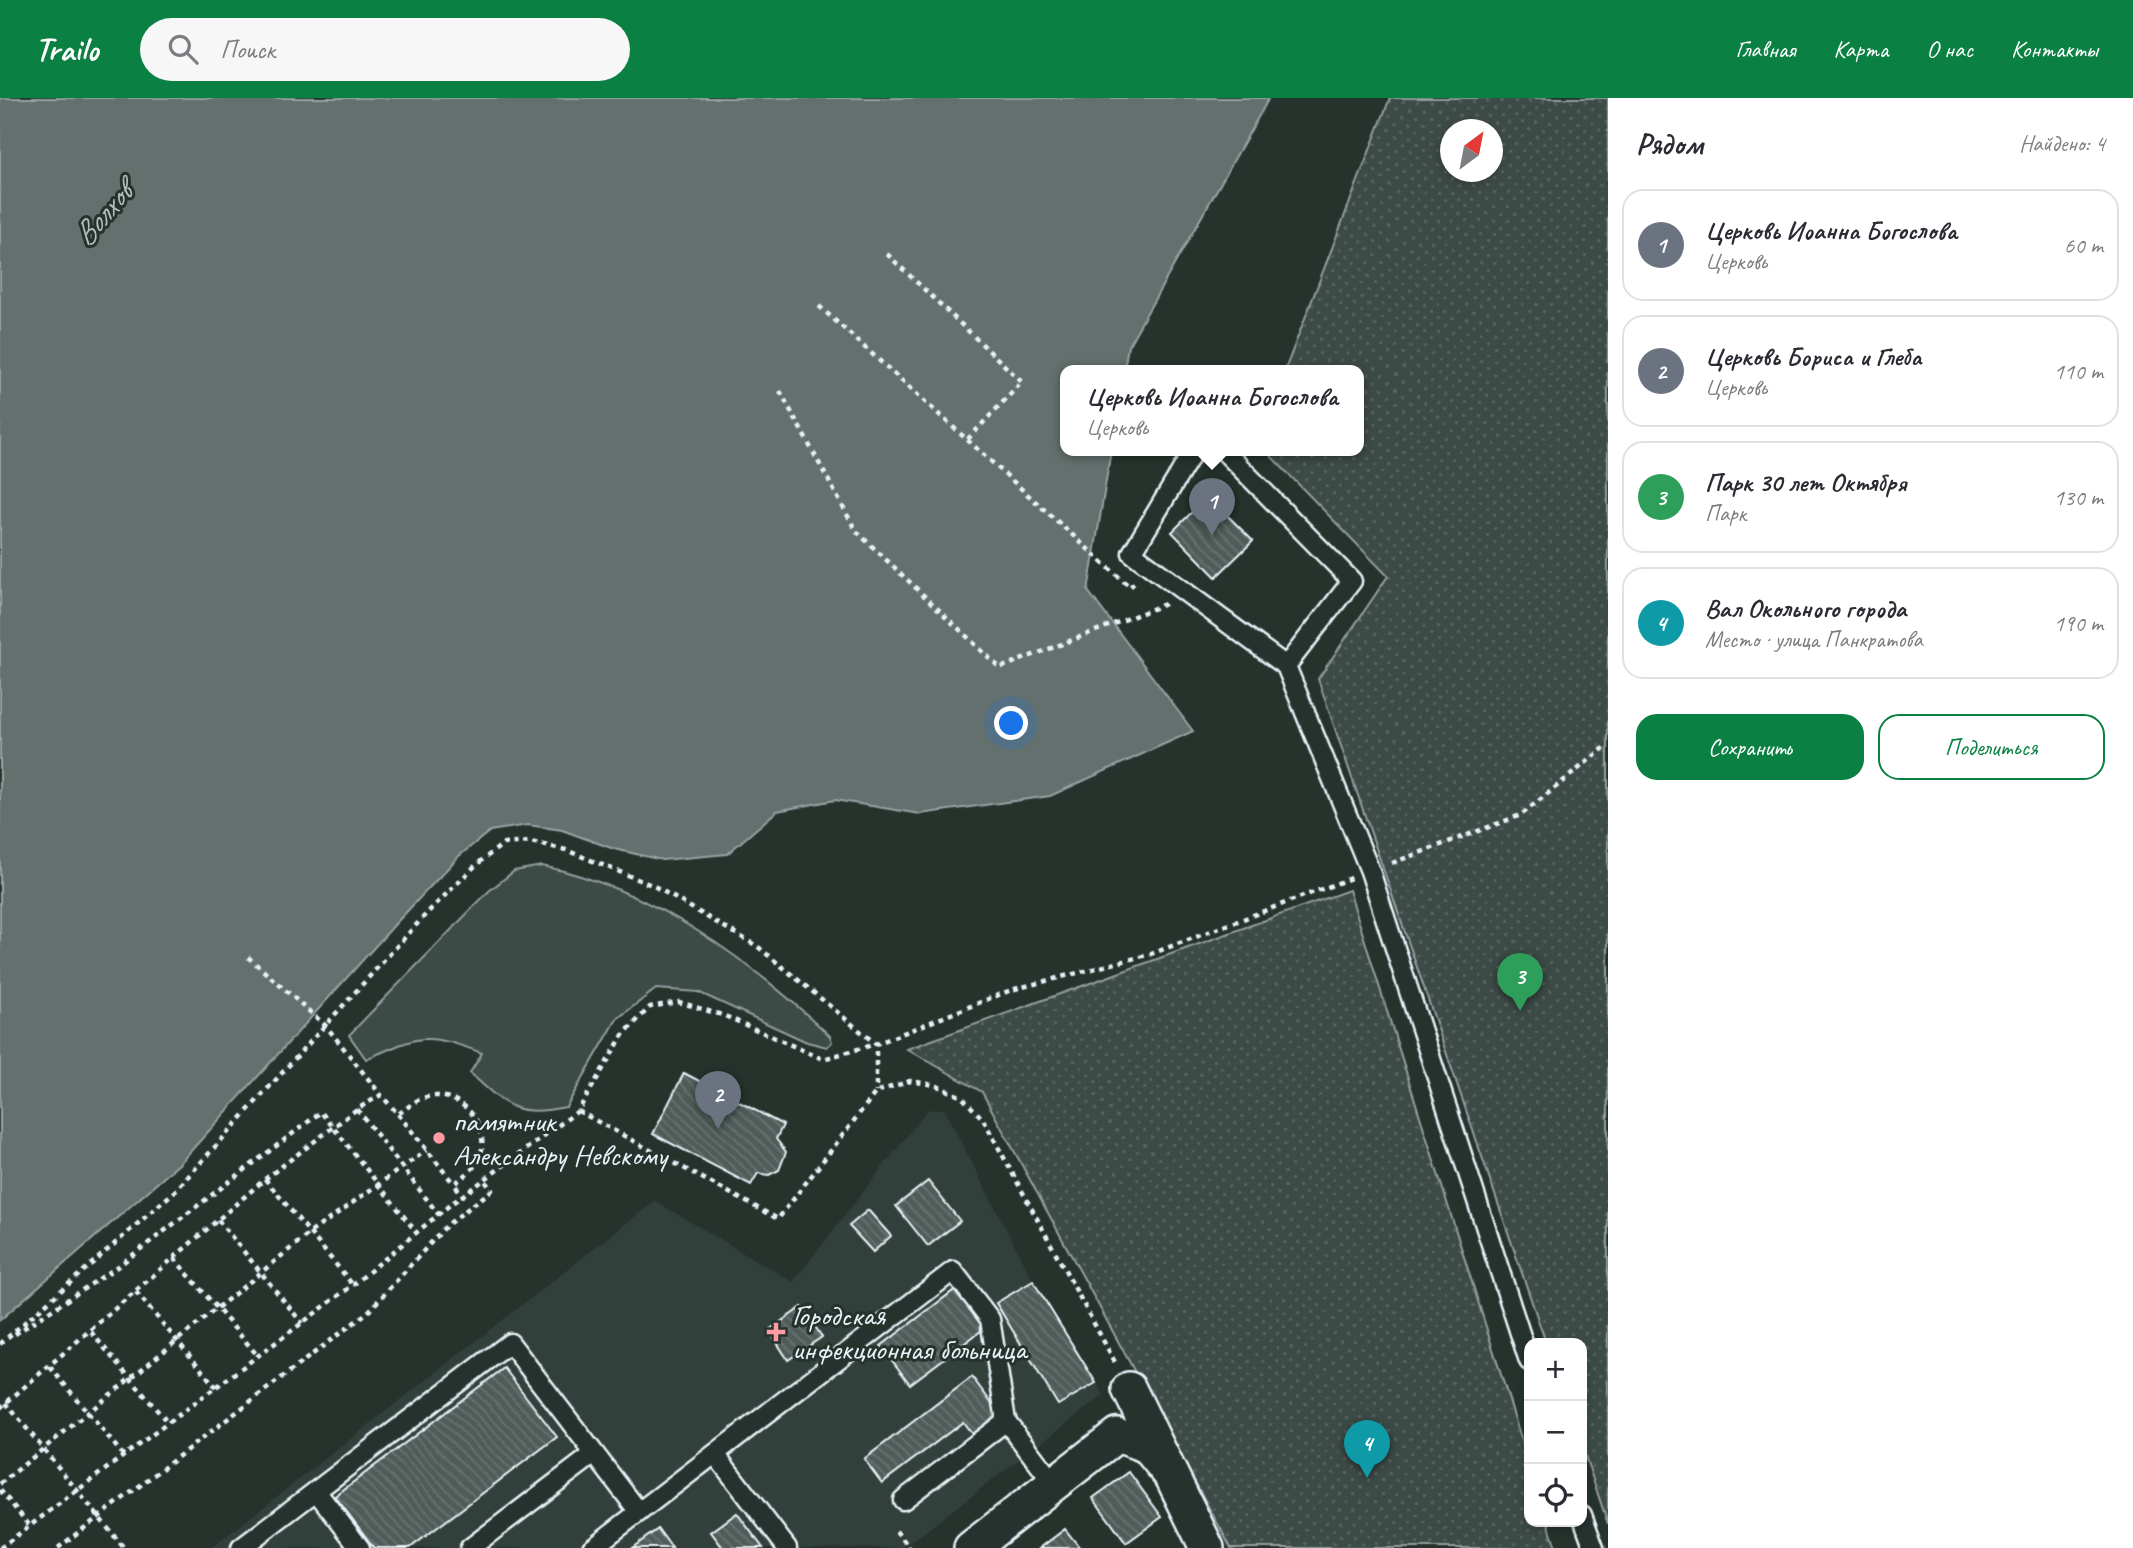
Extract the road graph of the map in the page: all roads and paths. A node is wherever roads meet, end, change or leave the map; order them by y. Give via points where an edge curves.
1 (887, 254) dead end
2 (819, 306) dead end
3 (780, 391) dead end
4 (967, 440) junction
5 (1190, 456) edge
6 (1229, 456) edge
7 (1130, 587) dead end
8 (1155, 609) dead end
9 (1286, 666) junction
10 (1608, 745) edge
11 (1370, 871) junction
12 (248, 957) dead end
13 (326, 1026) junction
14 (876, 1044) junction
15 (876, 1092) junction
16 (382, 1095) junction
17 (357, 1109) junction
18 (578, 1111) junction
19 (398, 1114) junction
20 (333, 1127) junction
21 (427, 1150) junction
22 (405, 1168) junction
23 (265, 1179) junction
24 (485, 1181) junction
25 (454, 1184) junction
26 (380, 1185) junction
27 (464, 1196) junction
28 (439, 1215) junction
29 (218, 1220) junction
30 (311, 1232) junction
31 (417, 1233) junction
32 (174, 1258) junction
33 (261, 1273) junction
34 (353, 1285) junction
35 (136, 1292) junction
36 (217, 1308) junction
37 (302, 1323) junction
38 (91, 1332) junction
39 (177, 1340) junction
40 (0, 1344) edge
41 (1524, 1347) edge
42 (258, 1356) junction
43 (50, 1367) junction
44 (130, 1378) junction
45 (216, 1387) junction
46 (1129, 1389) junction
47 (6, 1403) junction
48 (0, 1408) edge
49 (88, 1413) junction
50 (1006, 1421) junction
51 (168, 1423) junction
52 (1117, 1435) junction
53 (43, 1449) junction
54 (594, 1454) junction
55 (715, 1454) junction
56 (124, 1456) junction
57 (1169, 1472) junction
58 (0, 1484) edge
59 (1054, 1484) junction
60 (0, 1490) edge
61 (77, 1491) junction
62 (316, 1491) junction
63 (903, 1500) dead end
64 (639, 1512) junction
65 (99, 1517) junction
66 (30, 1526) junction
67 (1586, 1527) edge
68 (896, 1531) dead end
69 (0, 1548) edge
70 (58, 1548) edge
71 (124, 1548) edge
72 (241, 1548) edge
73 (360, 1548) edge
74 (470, 1548) edge
75 (592, 1548) edge
76 (787, 1548) edge
77 (910, 1548) edge
78 (971, 1548) edge
79 (1207, 1548) edge
80 (1594, 1548) edge

1 - 4 path via 1022,382
2 - 4 path
3 - 8 path via 856,531 1000,667
4 - 7 path
5 - 9 lane via 1132,553
6 - 9 lane via 1352,581
9 - 11 lane
10 - 11 path via 1521,815
11 - 14 path via 1151,954 1011,990
11 - 41 lane
12 - 13 path
13 - 14 path via 476,865 503,845 531,842 566,850 654,886 757,946
13 - 16 path
13 - 40 path via 175,1191
14 - 15 path
14 - 18 path via 822,1059 725,1016 679,1002 650,1007 623,1035
15 - 18 path via 778,1219
15 - 46 path via 910,1081 935,1085 962,1097 983,1119
16 - 17 path
16 - 19 path
17 - 20 path
17 - 22 path
18 - 24 path
19 - 21 path
19 - 25 path via 421,1099 440,1097 461,1104 478,1119 483,1142 479,1160
20 - 23 path
20 - 26 path
20 - 40 path via 321,1112 117,1267
21 - 22 path
21 - 25 path
22 - 26 path
22 - 28 path
23 - 29 path
23 - 30 path
24 - 27 path
24 - 65 path via 492,1190 447,1225 368,1312
25 - 27 path
26 - 30 path
26 - 31 path
27 - 28 path
28 - 31 path
29 - 32 path
29 - 33 path
30 - 33 path
30 - 34 path
31 - 34 path
32 - 35 path
32 - 36 path
33 - 36 path
33 - 37 path
34 - 37 path
35 - 38 path
35 - 39 path
36 - 39 path
36 - 42 path
37 - 42 path
38 - 43 path
38 - 44 path
39 - 44 path
39 - 45 path
42 - 45 path
43 - 47 path
43 - 49 path
44 - 49 path
44 - 51 path
45 - 51 path
46 - 52 lane
46 - 57 street
47 - 48 path
47 - 53 path
49 - 53 path
49 - 56 path
50 - 55 lane via 990,1319 953,1271
50 - 59 lane
50 - 63 lane
51 - 56 path
52 - 57 street via 1147,1446
52 - 59 street
53 - 58 path
53 - 61 path
54 - 62 lane via 510,1343
54 - 64 lane
54 - 74 lane
55 - 64 lane
55 - 76 lane
56 - 61 path
57 - 79 street
59 - 78 street
60 - 66 path
61 - 65 path
61 - 66 path
62 - 72 lane
62 - 73 lane
64 - 75 lane
65 - 70 path
65 - 71 path
66 - 69 path
67 - 80 lane
68 - 77 path

